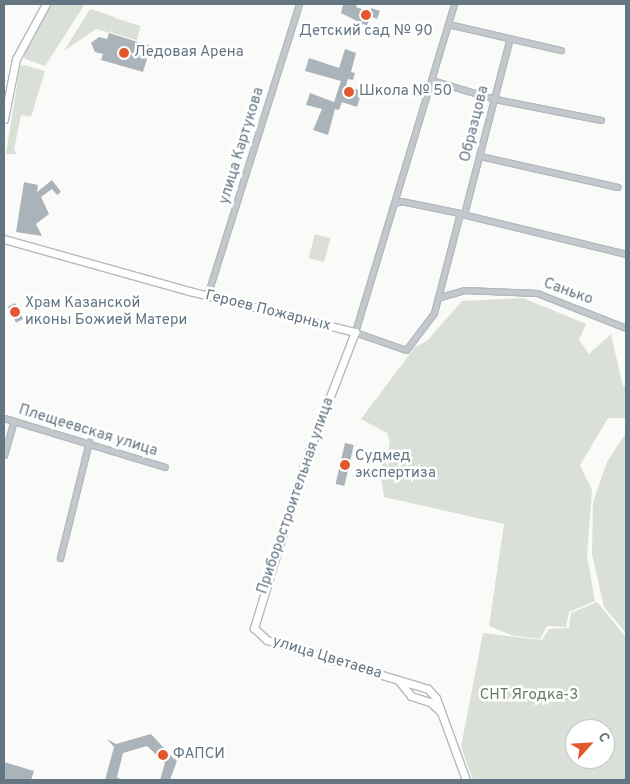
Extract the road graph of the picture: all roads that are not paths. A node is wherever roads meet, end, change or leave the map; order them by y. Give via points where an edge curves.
1 (46, 4) edge
2 (299, 4) edge
3 (454, 4) edge
4 (448, 24) junction
5 (509, 41) junction
6 (561, 50) dead end
7 (431, 80) junction
8 (7, 83) edge
9 (495, 99) junction
10 (4, 120) edge
11 (601, 120) dead end
12 (480, 156) junction
13 (618, 187) dead end
14 (395, 204) junction
15 (462, 214) junction
16 (6, 239) edge
17 (626, 254) edge
18 (207, 296) junction
19 (440, 297) junction
20 (626, 328) edge
21 (355, 332) junction
22 (4, 418) edge
23 (14, 421) junction
24 (89, 442) junction
25 (4, 456) edge
26 (165, 467) dead end
27 (60, 558) dead end
28 (257, 633) joint
29 (398, 680) junction
30 (414, 683) junction
31 (430, 690) junction
32 (409, 694) junction
33 (424, 700) junction
34 (442, 713) junction
35 (466, 780) edge

1 - 8 main road via 21,46
2 - 18 street, улица Картукова
3 - 4 street, Приборостроительная улица
4 - 5 street
4 - 7 street, Приборостроительная улица
5 - 6 street
5 - 9 street, Образцова
7 - 9 street
7 - 14 street, Приборостроительная улица
8 - 10 main road
9 - 11 street
9 - 12 street, Образцова
12 - 13 street
12 - 15 street, Образцова
14 - 15 street via 401,201
14 - 21 street, Приборостроительная улица
15 - 17 street
15 - 19 street
16 - 18 main road, Героев Пожарных
18 - 21 main road, Героев Пожарных
19 - 20 street, Санько via 464,290 537,293
19 - 21 street via 434,313 406,350
21 - 28 main road, Приборостроительная улица via 299,478 254,621
22 - 23 street, Плещеевская улица
23 - 24 street, Плещеевская улица
23 - 25 street
24 - 26 street, Плещеевская улица
24 - 27 street
28 - 29 main road, улица Цветаева via 267,640
29 - 30 main road, улица Цветаева
29 - 32 main road, улица Цветаева
30 - 31 main road, улица Цветаева
30 - 32 street via 409,687
31 - 33 street via 431,696
31 - 34 main road
32 - 33 main road
33 - 34 main road
34 - 35 main road

